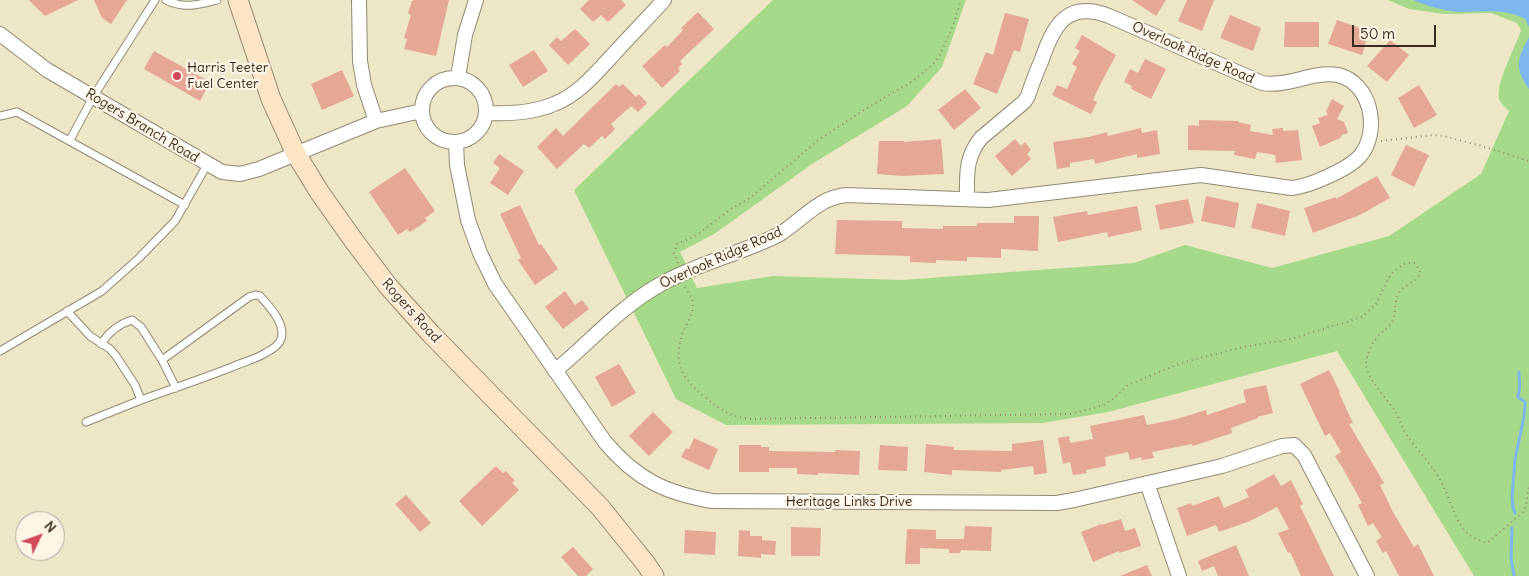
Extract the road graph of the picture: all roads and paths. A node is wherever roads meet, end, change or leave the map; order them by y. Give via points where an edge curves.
1 (155, 0) edge
2 (166, 0) edge
3 (217, 0) edge
4 (238, 0) edge
5 (359, 0) edge
6 (476, 0) edge
7 (664, 0) edge
8 (961, 0) edge
9 (0, 34) edge
10 (458, 77) junction
11 (93, 97) junction
12 (422, 111) junction
13 (486, 113) junction
14 (0, 116) edge
15 (376, 121) junction
16 (70, 140) junction
17 (1380, 141) dead end
18 (456, 142) junction
19 (296, 154) junction
20 (1529, 161) edge
21 (207, 165) junction
22 (967, 199) junction
23 (185, 205) junction
24 (681, 274) junction
25 (67, 311) junction
26 (101, 344) junction
27 (0, 351) edge
28 (162, 360) junction
29 (555, 371) junction
30 (176, 388) junction
31 (141, 400) junction
32 (86, 422) dead end
33 (1147, 483) junction
34 (1529, 484) edge
35 (654, 576) edge
36 (1180, 576) edge
37 (1367, 576) edge

1 - 11 lane
2 - 3 lane via 194,6
4 - 19 main road, Rogers Road via 271,99
5 - 15 street via 360,61
6 - 10 street via 465,35
7 - 13 street via 574,94 538,110
8 - 24 path via 936,61 916,79 817,141 750,198 697,235 677,244 674,253
9 - 11 street, Rogers Branch Road via 47,70
10 - 12 street via 440,80 432,86 422,102
10 - 13 street via 468,80 482,93
11 - 16 lane
11 - 21 street, Rogers Branch Road
12 - 15 street, Rogers Branch Road
12 - 18 street via 424,121 436,137
13 - 18 street via 482,127 476,133
14 - 16 lane via 17,112
15 - 19 street, Rogers Branch Road
16 - 23 lane
17 - 20 path via 1444,136
18 - 29 street, Heritage Links Drive via 456,165 468,220 480,253 495,284
19 - 21 street, Rogers Branch Road via 240,174 222,172
19 - 35 main road, Rogers Road via 342,225 388,286 600,507
21 - 23 lane
22 - 22 street, Overlook Ridge Road via 1001,199 1194,175 1298,188 1358,159 1370,133 1368,107 1360,90 1343,77 1328,74 1277,85 1262,83 1108,16 1082,12 1073,14 1053,31 1024,102 976,144 968,163
22 - 24 street, Overlook Ridge Road via 830,198 779,234
23 - 25 lane via 176,221 102,291
24 - 29 street, Overlook Ridge Road via 628,306
24 - 34 path via 693,304 678,352 679,367 692,385 727,414 759,419 1070,414 1104,405 1128,385 1181,364 1243,347 1291,339 1362,317 1376,304 1394,271 1406,263 1414,263 1420,269 1418,278 1401,289 1396,298 1394,320 1368,353 1366,365 1370,377 1430,465 1464,530 1470,535 1487,543 1523,512
25 - 26 lane
25 - 27 lane
26 - 28 lane via 110,333 132,320 141,327
26 - 31 lane via 110,349 125,368
28 - 30 lane
28 - 30 lane via 249,297 260,296 280,324 280,342 266,353
29 - 33 street, Heritage Links Drive via 622,461 664,488 696,498 730,501 1041,503 1074,500
30 - 31 lane
31 - 32 lane
33 - 36 street
33 - 37 street, Heritage Links Drive via 1294,445 1304,455

